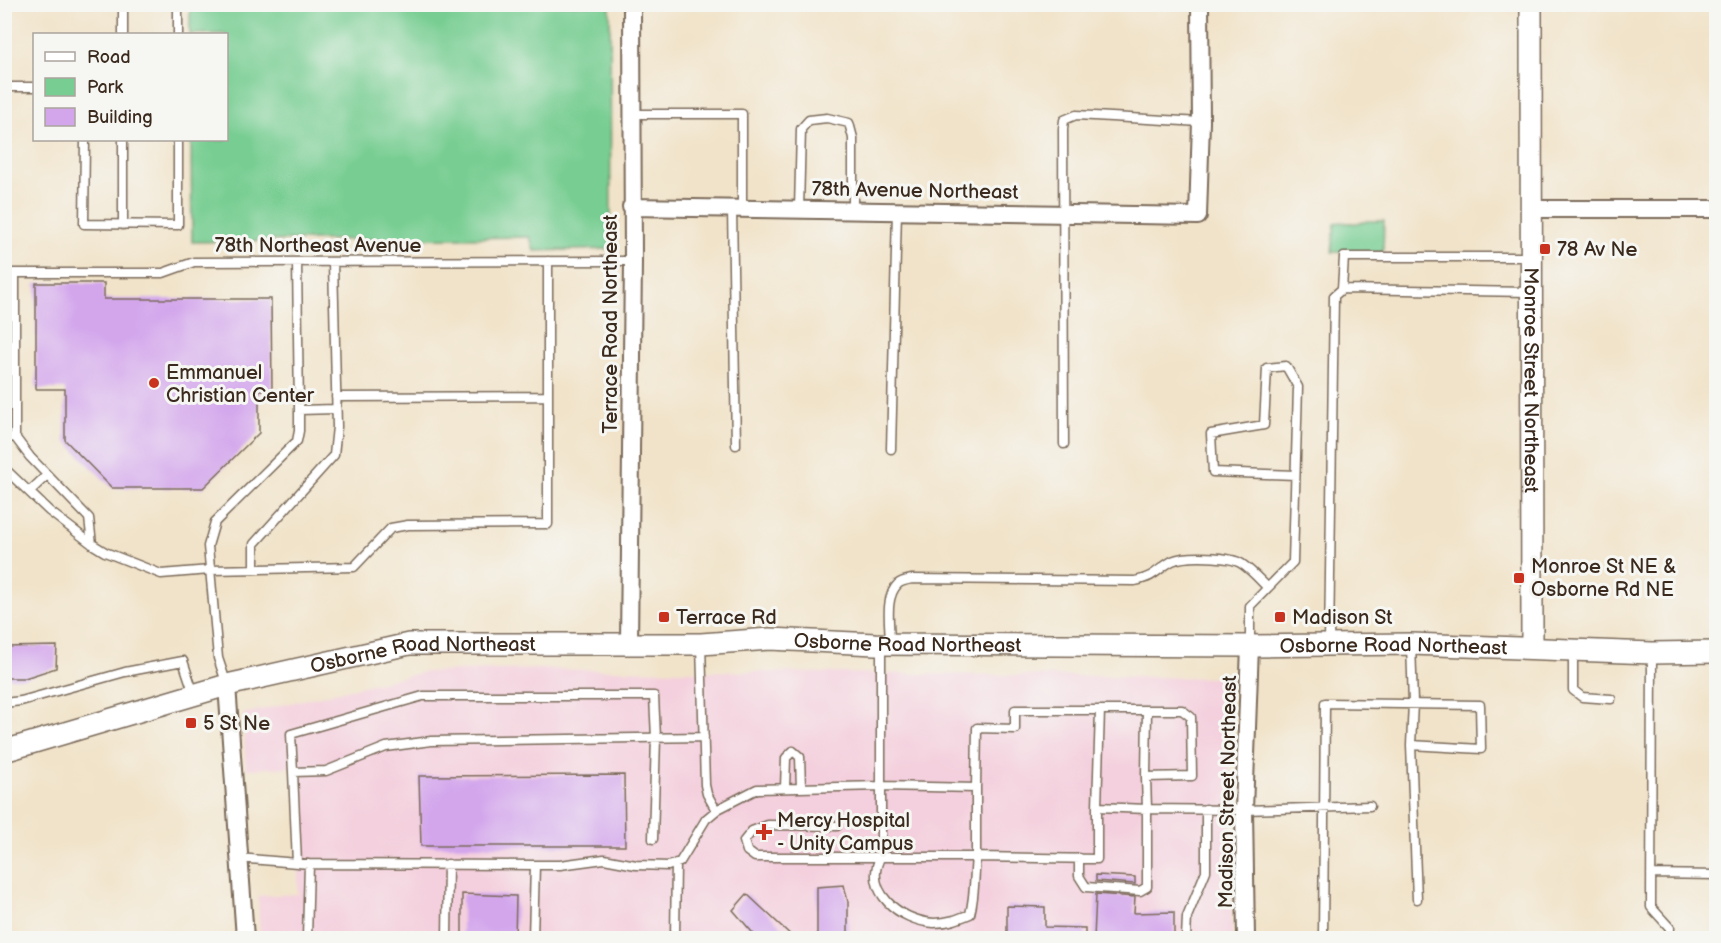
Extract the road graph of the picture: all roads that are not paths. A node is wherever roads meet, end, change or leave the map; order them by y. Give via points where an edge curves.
1 (123, 4) edge
2 (178, 4) edge
3 (632, 4) edge
4 (1200, 4) edge
5 (1531, 4) edge
6 (123, 33) edge
7 (178, 33) edge
8 (4, 87) edge
9 (33, 87) edge
10 (632, 114) junction
11 (1201, 122) junction
12 (85, 141) edge
13 (123, 141) edge
14 (178, 141) edge
15 (632, 207) junction
16 (737, 209) junction
17 (799, 209) junction
18 (1532, 209) junction
19 (1716, 209) edge
20 (853, 211) junction
21 (897, 211) junction
22 (1063, 214) junction
23 (123, 225) junction
24 (1532, 256) junction
25 (548, 261) junction
26 (633, 261) junction
27 (297, 262) junction
28 (333, 262) junction
29 (4, 273) edge
30 (15, 273) junction
31 (1342, 289) junction
32 (1532, 292) junction
33 (548, 396) junction
34 (336, 397) junction
35 (336, 409) junction
36 (299, 410) junction
37 (15, 437) junction
38 (4, 438) edge
39 (1064, 444) dead end
40 (736, 445) dead end
41 (891, 449) dead end
42 (4, 468) edge
43 (47, 475) junction
44 (1296, 475) junction
45 (29, 492) junction
46 (92, 544) junction
47 (254, 569) junction
48 (210, 570) junction
49 (1267, 587) junction
50 (629, 644) junction
51 (701, 644) junction
52 (886, 644) junction
53 (1329, 644) junction
54 (1411, 644) junction
55 (1250, 646) junction
56 (1532, 648) junction
57 (1573, 650) junction
58 (1716, 652) edge
59 (1652, 653) junction
60 (227, 685) junction
61 (195, 695) junction
62 (1611, 699) dead end
63 (4, 703) edge
64 (1413, 703) junction
65 (1100, 710) junction
66 (1147, 710) junction
67 (704, 737) junction
68 (656, 738) junction
69 (1412, 745) junction
70 (4, 751) edge
71 (293, 772) junction
72 (1146, 777) junction
73 (880, 786) junction
74 (785, 788) junction
75 (801, 788) junction
76 (976, 788) junction
77 (1370, 806) dead end
78 (1097, 807) junction
79 (1147, 808) junction
80 (1323, 808) junction
81 (1206, 809) junction
82 (716, 810) junction
83 (1245, 810) junction
84 (837, 826) dead end
85 (653, 839) dead end
86 (881, 856) junction
87 (976, 857) junction
88 (238, 858) junction
89 (1079, 858) junction
90 (297, 863) junction
91 (676, 863) junction
92 (309, 864) junction
93 (448, 864) junction
94 (535, 865) junction
95 (1651, 874) junction
96 (1716, 874) edge
97 (1418, 899) dead end
98 (245, 939) edge
99 (307, 939) edge
100 (447, 939) edge
101 (534, 939) edge
102 (675, 939) edge
103 (1186, 939) edge
104 (1246, 939) edge
105 (1323, 939) edge
106 (1670, 939) edge

1 - 6 lane
2 - 7 lane
3 - 10 street, Terrace Road Northeast
4 - 11 street
5 - 18 street, Monroe Street Northeast
8 - 9 lane
10 - 15 street, Terrace Road Northeast
10 - 16 lane via 742,114
11 - 22 street, 78th Avenue Northeast via 1198,216
11 - 22 lane via 1070,117 1064,120
12 - 23 lane via 84,224
13 - 23 lane
14 - 23 lane via 178,225
15 - 16 street, 78th Avenue Northeast
15 - 26 street, Terrace Road Northeast
16 - 17 street, 78th Avenue Northeast
16 - 40 lane
17 - 20 street, 78th Avenue Northeast
17 - 20 lane via 801,129 809,120 827,118 849,123 854,138
18 - 19 street
18 - 24 street, Monroe Street Northeast
20 - 21 street, 78th Avenue Northeast
21 - 22 street, 78th Avenue Northeast
21 - 41 lane
22 - 39 lane
24 - 31 lane via 1344,257
24 - 32 street, Monroe Street Northeast
25 - 26 lane, 78th Northeast Avenue
25 - 28 lane, 78th Northeast Avenue
25 - 33 lane
26 - 50 street, Terrace Road Northeast
27 - 28 lane, 78th Northeast Avenue
27 - 30 lane, 78th Northeast Avenue via 194,262 162,273
27 - 36 lane
28 - 34 lane
29 - 30 lane, 78th Northeast Avenue
30 - 37 lane
31 - 32 lane
31 - 53 lane via 1334,296
32 - 56 street, Monroe Street Northeast
33 - 34 lane
33 - 47 lane via 548,524 408,525 391,528 354,567
34 - 35 lane
35 - 36 lane
35 - 47 lane via 334,454 254,544
36 - 48 lane via 297,441 215,522 208,546
37 - 38 lane
37 - 43 lane
42 - 45 lane
43 - 45 lane
43 - 46 lane via 89,518
44 - 44 lane via 1298,387 1286,366 1267,368 1264,425 1211,434 1213,472
44 - 49 lane via 1293,562
45 - 46 lane
46 - 48 lane via 161,574
47 - 48 lane
48 - 60 lane via 218,658
49 - 52 lane via 1231,559 1186,558 1173,561 1150,578 1135,580 912,579 899,583 892,593
49 - 55 lane via 1250,606
50 - 51 street, Osborne Road Northeast
50 - 60 street, Osborne Road Northeast via 409,644
51 - 52 street, Osborne Road Northeast via 770,639
51 - 67 lane
52 - 55 street, Osborne Road Northeast
52 - 73 lane
53 - 54 street, Osborne Road Northeast
53 - 55 street, Osborne Road Northeast
54 - 56 street, Osborne Road Northeast
54 - 64 lane
55 - 83 street, Madison Street Northeast
56 - 57 street, Osborne Road Northeast
57 - 59 street, Osborne Road Northeast
57 - 62 lane via 1573,690 1582,697
58 - 59 street, Osborne Road Northeast
59 - 95 lane
60 - 61 street, Osborne Road Northeast
60 - 88 street
61 - 63 lane via 183,661
61 - 70 street, Osborne Road Northeast
64 - 69 lane
64 - 69 lane via 1480,705 1481,749
64 - 80 lane via 1325,703
65 - 66 lane
65 - 76 lane via 1015,710 1015,729 977,728
65 - 78 lane
66 - 72 lane
66 - 72 lane via 1182,710 1191,717 1192,776
67 - 68 lane
67 - 82 lane via 705,785
68 - 71 lane via 431,741 386,747 326,771
68 - 71 lane via 654,696 423,696 291,734
68 - 85 lane
69 - 97 lane
71 - 90 lane
72 - 79 lane
73 - 75 lane
73 - 76 lane
73 - 86 lane
74 - 75 lane
74 - 75 lane via 786,758 793,751 800,757
74 - 82 lane via 757,789
76 - 87 lane
77 - 80 lane
78 - 79 lane
78 - 89 lane via 1096,859
79 - 81 lane
79 - 89 lane via 1147,886 1140,891 1086,886 1079,876
80 - 83 lane
80 - 105 lane
81 - 83 lane
81 - 103 lane via 1206,871 1187,916
82 - 91 lane
83 - 104 street, Madison Street Northeast
84 - 86 lane via 768,825 752,831 744,841 755,857
86 - 87 lane
86 - 87 lane via 875,867 884,900 901,914 932,923 950,922 970,914
87 - 89 lane
88 - 90 lane
88 - 98 street
90 - 92 lane
91 - 94 lane via 636,865 604,859
91 - 102 lane
92 - 93 lane
92 - 99 lane
93 - 94 lane
93 - 100 lane
94 - 101 lane
95 - 96 lane
95 - 106 lane via 1651,907 1670,928

